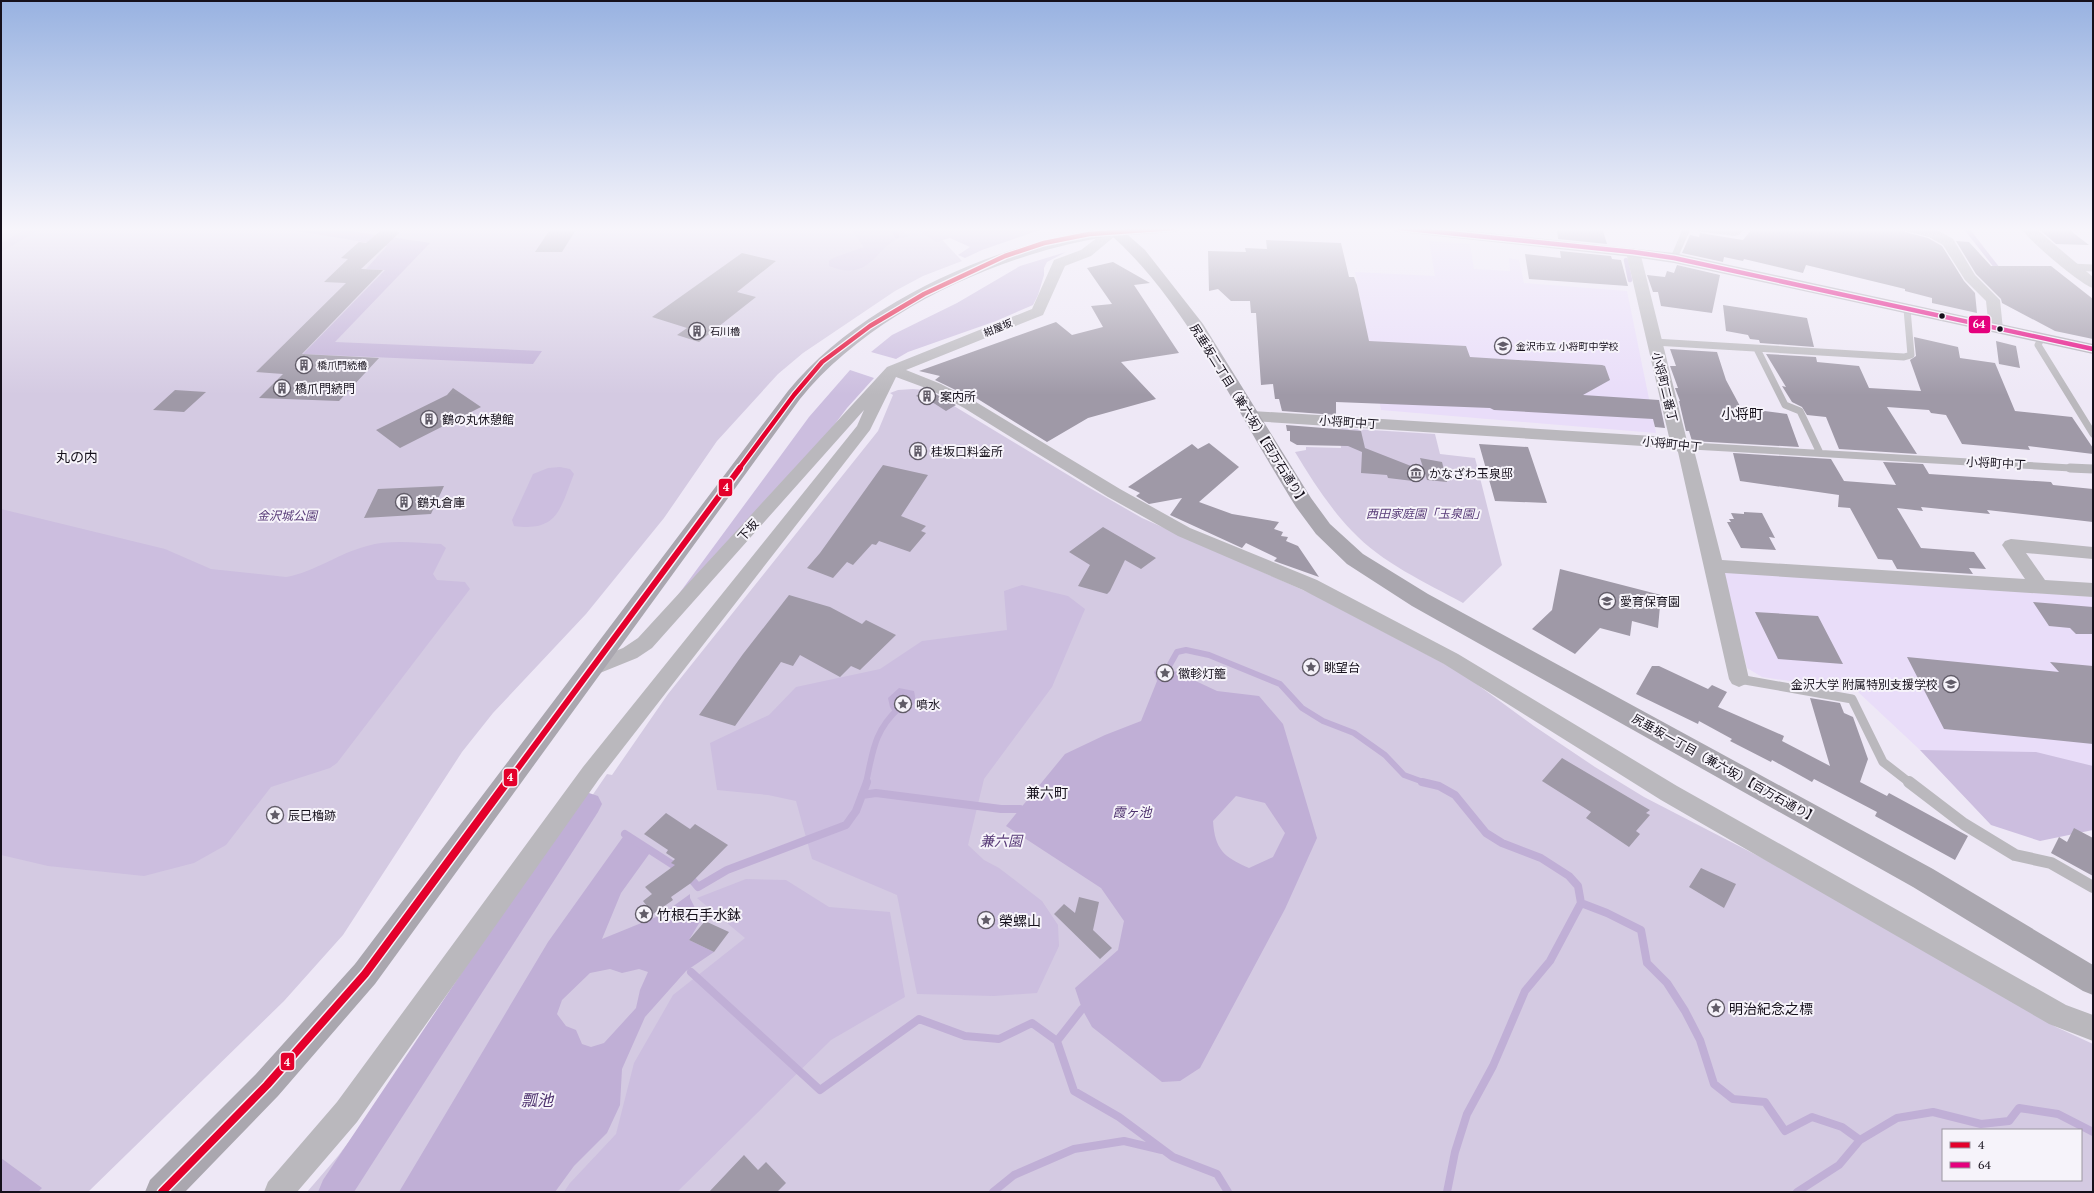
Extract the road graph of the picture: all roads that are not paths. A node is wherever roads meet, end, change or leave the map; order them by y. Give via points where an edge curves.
1 (945, 284) edge
2 (1050, 284) edge
3 (1163, 284) edge
4 (1640, 284) edge
5 (1791, 284) edge
6 (1976, 284) edge
7 (1907, 309) junction
8 (1996, 329) junction
9 (2041, 339) junction
10 (1654, 342) junction
11 (1758, 349) junction
12 (2093, 349) edge
13 (892, 370) junction
14 (1252, 416) junction
15 (2093, 434) edge
16 (1679, 443) junction
17 (1820, 454) junction
18 (2093, 469) edge
19 (2093, 553) edge
20 (1355, 558) joint
21 (1714, 566) junction
22 (2040, 588) junction
23 (2093, 590) edge
24 (590, 669) junction
25 (1739, 679) joint
26 (2093, 887) edge
27 (2093, 981) edge
28 (2093, 1028) edge
29 (162, 1192) edge
30 (278, 1192) edge

1 - 24 main road via 870,326 822,362 794,395
2 - 13 street, 紺屋坂 via 1038,312
3 - 14 main road, 尻垂坂二丁目（兼六坂）【百万石通り】 via 1197,328
4 - 10 street
5 - 7 highway
6 - 8 street via 1993,300
7 - 8 highway
7 - 11 lane, 小将町二番丁 via 1911,355 1904,358
8 - 9 highway
9 - 12 highway
9 - 15 lane via 2038,345
10 - 11 lane, 小将町二番丁
10 - 16 street, 小将町二番丁
11 - 17 lane via 1785,405 1800,411
13 - 24 street, 下坂 via 645,644
13 - 28 street via 936,387 970,405 1114,493 1184,532 1310,585 1451,659 1683,801 2058,1015
13 - 30 street via 864,427 591,773 347,1112
14 - 16 street, 小将町中丁
14 - 20 main road, 尻垂坂二丁目（兼六坂）【百万石通り】 via 1303,502 1323,530
16 - 17 lane, 小将町中丁
16 - 21 street, 小将町二番丁 via 1686,450
17 - 18 lane, 小将町中丁
19 - 22 street via 2010,545
20 - 27 main road, 尻垂坂一丁目（兼六坂）【百万石通り】 via 1420,600 1923,878
21 - 22 street
21 - 25 street, 小将町二番丁
22 - 23 street
24 - 29 main road via 365,974 267,1086
25 - 26 lane via 1852,699 1883,762 1964,824 2015,855 2051,863

